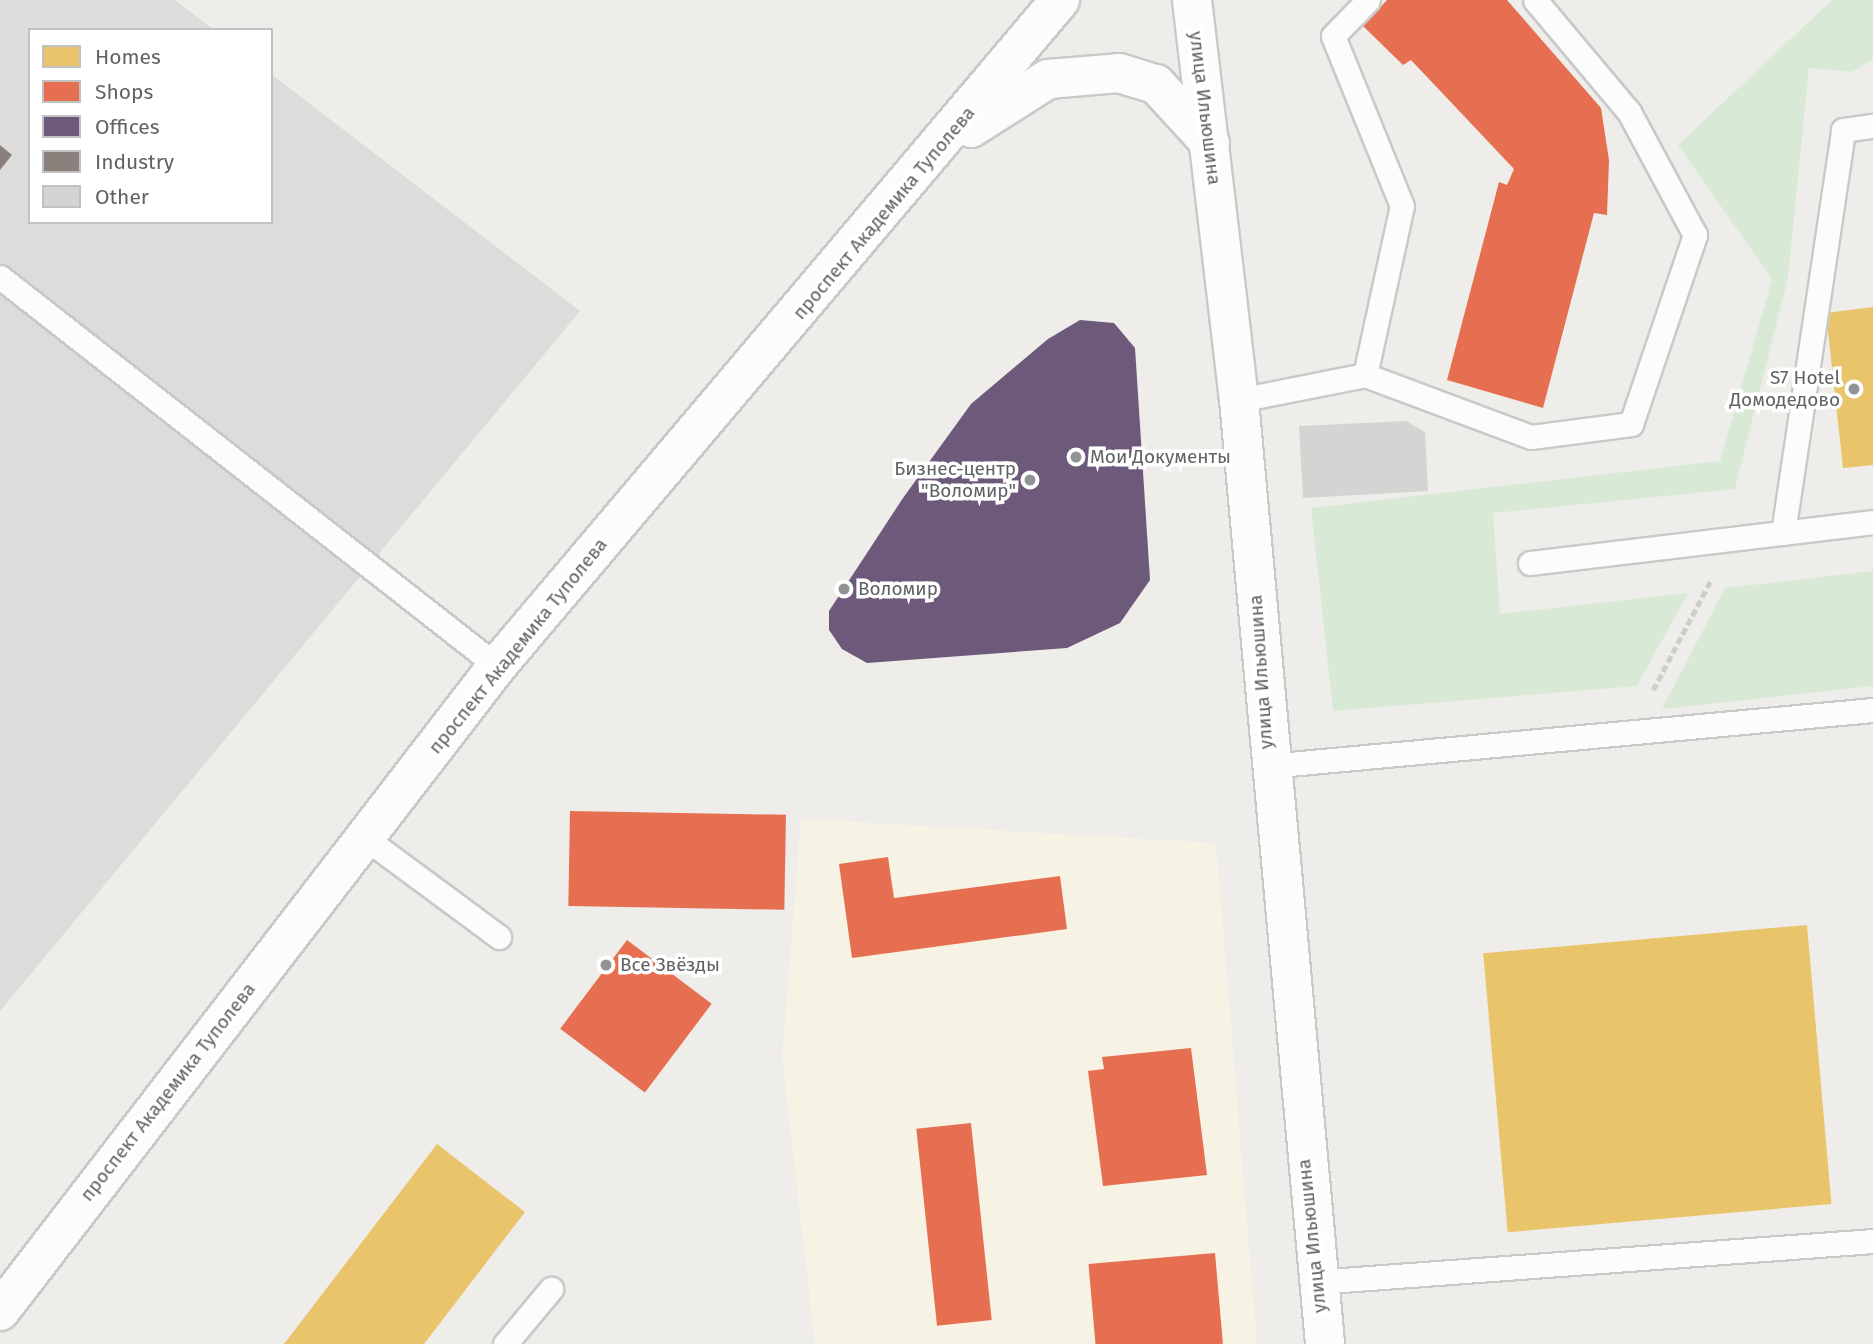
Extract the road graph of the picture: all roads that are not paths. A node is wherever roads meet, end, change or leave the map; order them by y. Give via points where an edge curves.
1 (1060, 0) edge
2 (1192, 0) edge
3 (1368, 0) edge
4 (1535, 0) edge
5 (1873, 126) edge
6 (1210, 143) junction
7 (938, 151) junction
8 (0, 277) edge
9 (1365, 375) junction
10 (1240, 400) junction
11 (1873, 522) edge
12 (1783, 533) junction
13 (1531, 563) dead end
14 (497, 666) junction
15 (1873, 710) edge
16 (1268, 766) junction
17 (364, 837) junction
18 (499, 937) dead end
19 (1873, 1241) edge
20 (1315, 1282) junction
21 (551, 1289) dead end
22 (0, 1311) edge
23 (505, 1344) edge
24 (1325, 1344) edge

1 - 7 main road, проспект Академика Туполева
2 - 6 main road, улица Ильюшина
3 - 9 lane via 1333,36 1402,206
4 - 9 lane via 1629,112 1695,235 1631,424 1531,437
5 - 12 lane via 1843,130
6 - 7 main road via 1156,84 1119,73 1083,73 1048,79
6 - 10 main road, улица Ильюшина
7 - 14 main road, проспект Академика Туполева
8 - 14 lane
9 - 10 lane
10 - 16 main road, улица Ильюшина
11 - 12 lane
12 - 13 lane
14 - 17 main road, проспект Академика Туполева
15 - 16 lane
16 - 20 main road, улица Ильюшина
17 - 18 lane
17 - 22 main road, проспект Академика Туполева
19 - 20 lane
20 - 24 main road, улица Ильюшина
21 - 23 lane

